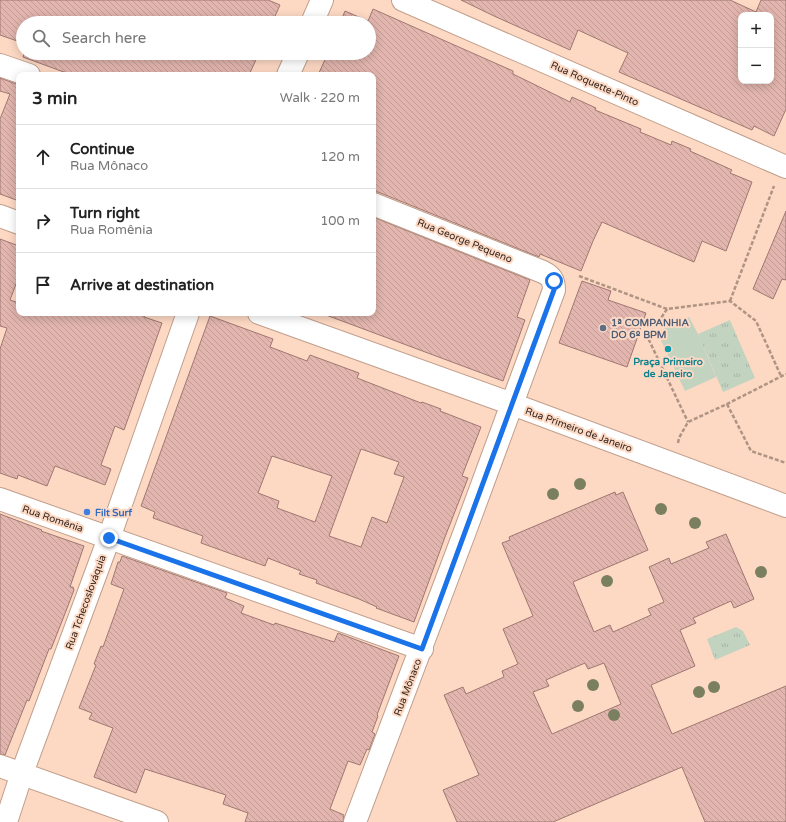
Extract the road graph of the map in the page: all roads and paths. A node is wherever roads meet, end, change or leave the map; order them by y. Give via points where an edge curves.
1 (322, 0) edge
2 (403, 0) edge
3 (315, 16) edge
4 (295, 60) edge
5 (0, 65) edge
6 (20, 72) edge
7 (289, 72) edge
8 (785, 162) edge
9 (376, 205) edge
10 (0, 216) edge
11 (16, 223) edge
12 (579, 276) dead end
13 (554, 281) joint
14 (730, 301) junction
15 (666, 309) junction
16 (187, 316) edge
17 (267, 316) edge
18 (786, 374) edge
19 (781, 376) junction
20 (512, 404) junction
21 (727, 404) junction
22 (688, 422) junction
23 (677, 445) dead end
24 (786, 463) edge
25 (0, 499) edge
26 (786, 506) edge
27 (109, 538) junction
28 (422, 649) junction
29 (0, 766) edge
30 (22, 773) junction
31 (6, 822) edge
32 (157, 822) edge
33 (355, 822) edge

1 - 3 street
2 - 8 street, Rua Roquette-Pinto
4 - 7 street
5 - 6 street
8 - 14 path
9 - 13 street, Rua George Pequeno via 543,272
10 - 11 street
12 - 15 path
13 - 20 street, Rua Mônaco via 554,290
14 - 15 path
14 - 19 path via 756,321
15 - 22 path via 648,338
16 - 27 street, Rua Tchecoslováquia
17 - 20 street, Rua Primeiro de Janeiro
18 - 19 path
19 - 21 path
20 - 26 street, Rua Primeiro de Janeiro
20 - 28 street, Rua Mônaco
21 - 22 path
21 - 24 path via 751,451
22 - 23 path
25 - 27 street, Rua Romênia
27 - 28 street, Rua Romênia
27 - 30 street, Rua Tchecoslováquia
28 - 33 street, Rua Mônaco
29 - 30 street
30 - 31 street, Rua Tchecoslováquia
30 - 32 street

